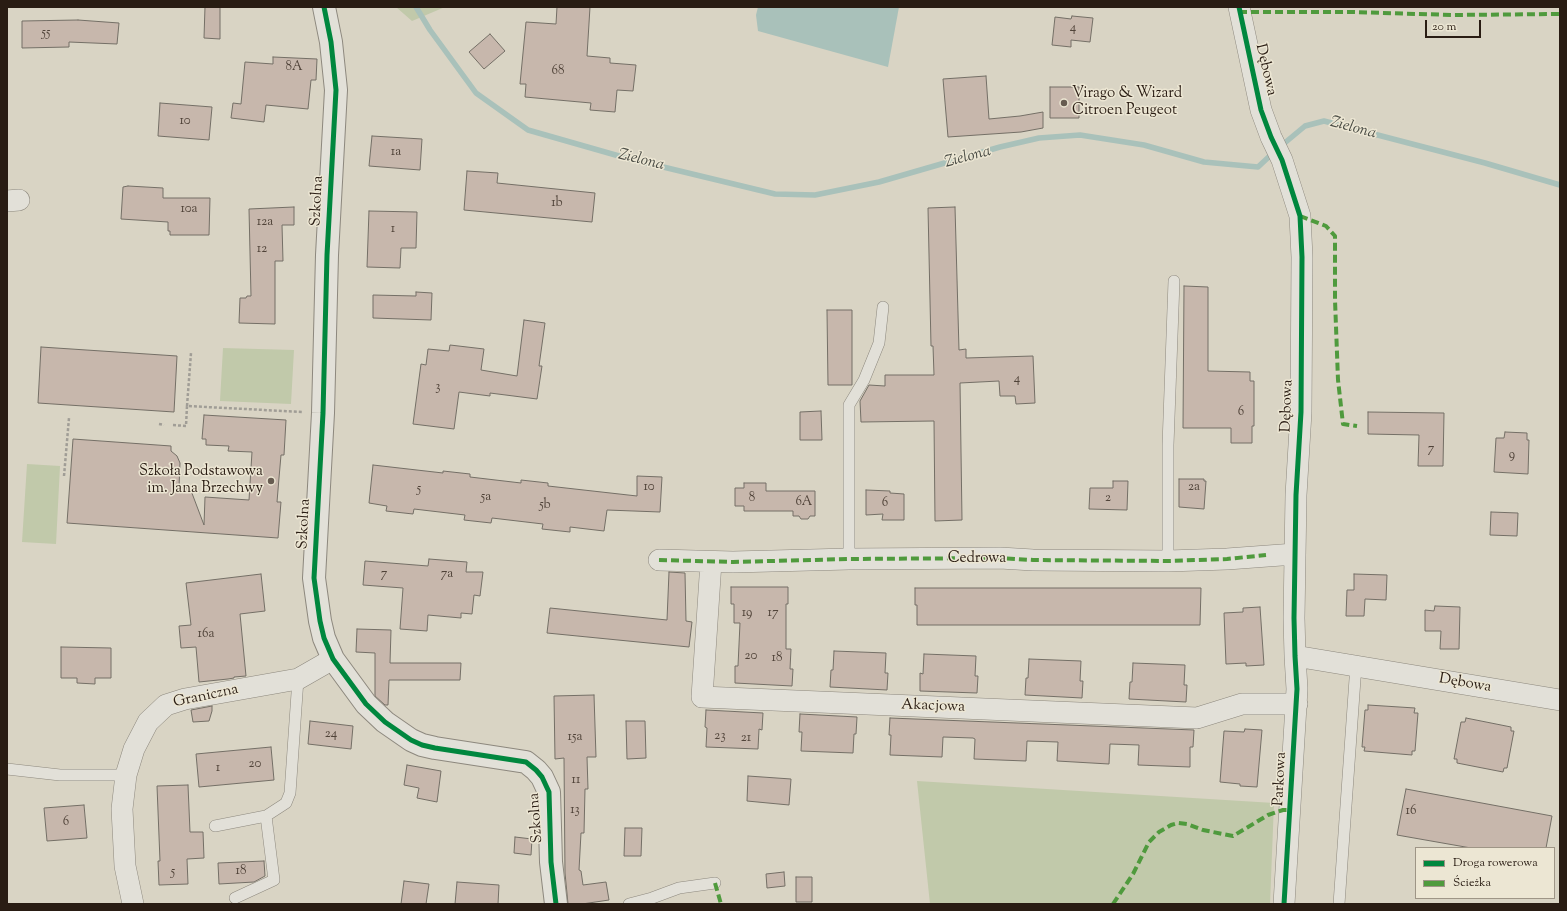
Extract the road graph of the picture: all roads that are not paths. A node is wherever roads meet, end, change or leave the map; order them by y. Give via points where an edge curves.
1 (324, 7) edge
2 (1239, 7) edge
3 (1174, 281) dead end
4 (883, 307) dead end
5 (1295, 554) junction
6 (848, 559) junction
7 (659, 560) dead end
8 (1168, 561) junction
9 (711, 562) junction
10 (1295, 656) junction
11 (333, 659) junction
12 (1356, 665) junction
13 (298, 679) junction
14 (1560, 700) edge
15 (1297, 704) junction
16 (7, 769) edge
17 (126, 775) junction
18 (266, 816) junction
19 (215, 826) dead end
20 (715, 883) dead end
21 (235, 898) dead end
22 (133, 904) edge
23 (556, 904) edge
24 (628, 904) edge
25 (1284, 904) edge
26 (1339, 904) edge

1 - 11 street, Szkolna via 336,90 314,578 320,621
2 - 5 street, Dębowa via 1261,110 1282,160 1300,216 1301,412
3 - 8 lane via 1168,445
4 - 6 lane via 879,343 864,380 849,405
5 - 8 street, Cedrowa
5 - 10 street, Dębowa
6 - 8 street, Cedrowa
6 - 9 street, Cedrowa
7 - 9 street, Cedrowa
9 - 15 street, Akacjowa via 702,697 1197,718 1242,704
10 - 12 street, Dębowa
10 - 15 street, Parkowa
11 - 13 street, Graniczna
11 - 23 street, Szkolna via 366,704 385,722 411,740 435,748 526,762 536,770 549,792
12 - 14 street, Dębowa
12 - 26 lane
13 - 17 street, Graniczna via 204,695 166,705 148,722 134,749
13 - 18 lane via 290,793 286,803
15 - 25 street, Parkowa
16 - 17 lane via 60,775
17 - 22 street, Graniczna via 122,809 125,866
18 - 19 lane
18 - 21 lane via 274,880
20 - 24 lane via 679,888

